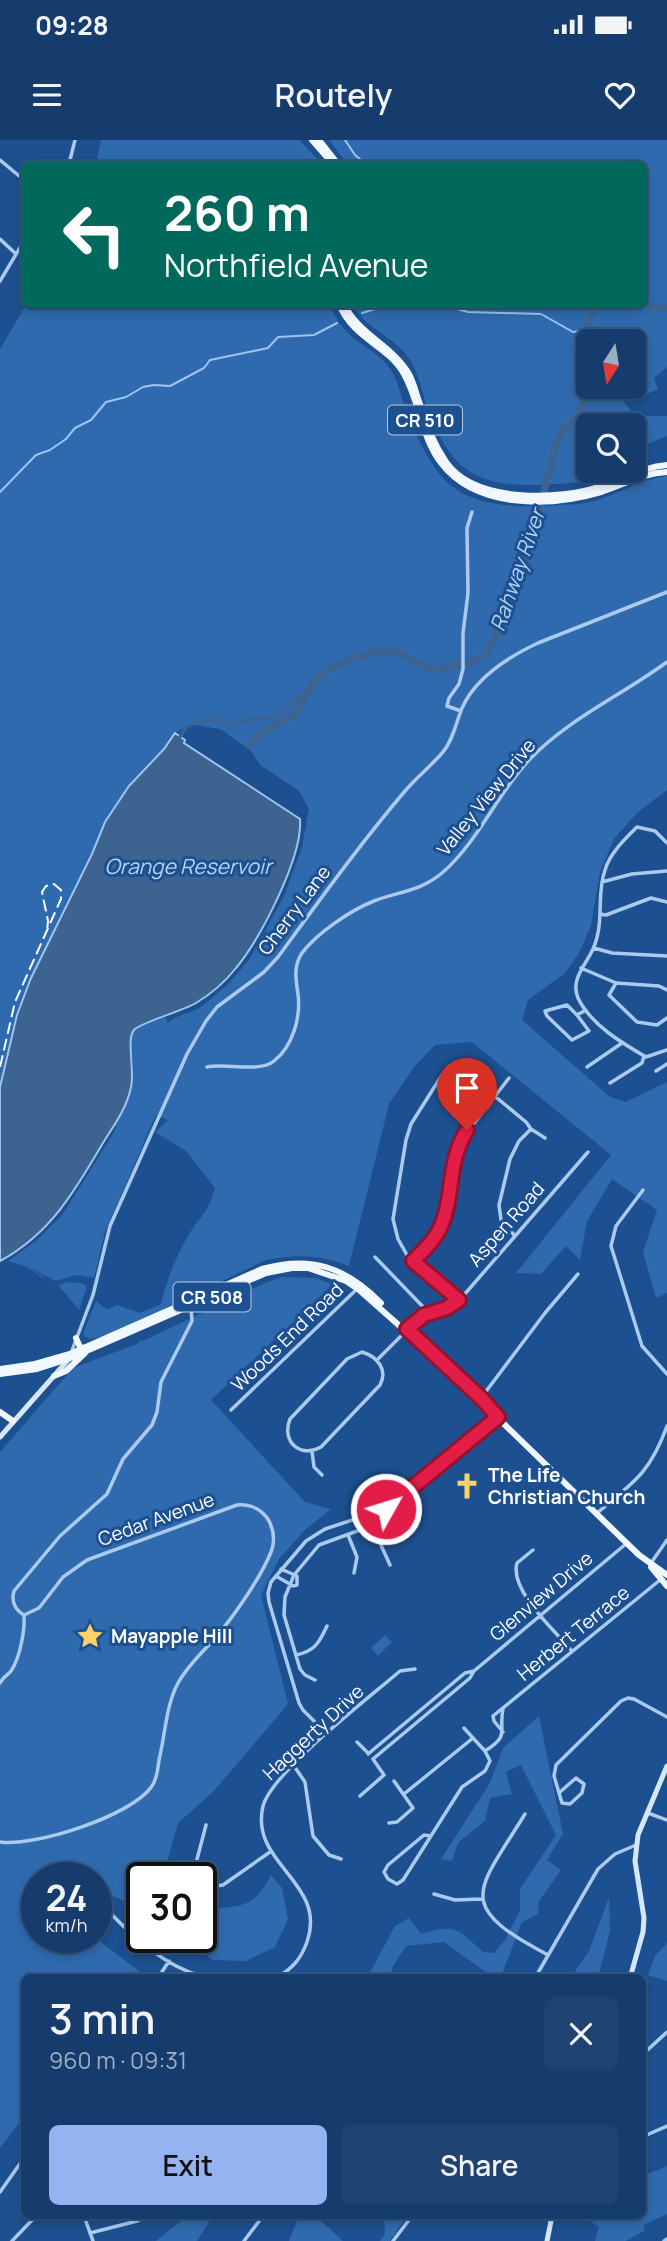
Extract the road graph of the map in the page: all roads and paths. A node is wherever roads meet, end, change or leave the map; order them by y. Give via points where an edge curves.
1 (74, 140) edge
2 (312, 140) edge
3 (319, 140) edge
4 (0, 160) edge
5 (70, 161) edge
6 (330, 161) edge
7 (336, 161) edge
8 (21, 178) edge
9 (0, 239) edge
10 (21, 246) edge
11 (16, 255) junction
12 (0, 281) edge
13 (344, 308) edge
14 (667, 465) edge
15 (667, 472) edge
16 (548, 498) junction
17 (472, 512) dead end
18 (667, 592) edge
19 (667, 662) edge
20 (461, 711) junction
21 (667, 843) edge
22 (667, 871) edge
23 (602, 882) junction
24 (667, 902) edge
25 (600, 914) junction
26 (594, 948) junction
27 (667, 956) edge
28 (581, 968) junction
29 (616, 983) junction
30 (667, 990) edge
31 (586, 1010) junction
32 (577, 1015) junction
33 (667, 1018) edge
34 (622, 1043) junction
35 (667, 1050) edge
36 (644, 1056) junction
37 (667, 1064) edge
38 (207, 1067) dead end
39 (587, 1067) dead end
40 (656, 1071) dead end
41 (509, 1078) dead end
42 (610, 1083) dead end
43 (494, 1096) junction
44 (531, 1129) junction
45 (545, 1138) dead end
46 (588, 1152) dead end
47 (643, 1190) dead end
48 (515, 1236) junction
49 (375, 1257) dead end
50 (413, 1261) junction
51 (578, 1274) dead end
52 (360, 1287) junction
53 (459, 1300) junction
54 (191, 1307) junction
55 (429, 1312) junction
56 (407, 1329) junction
57 (76, 1338) junction
58 (85, 1349) junction
59 (69, 1356) junction
60 (377, 1360) junction
61 (0, 1371) edge
62 (667, 1374) edge
63 (54, 1376) junction
64 (481, 1398) junction
65 (231, 1410) dead end
66 (0, 1412) edge
67 (498, 1417) junction
68 (13, 1421) junction
69 (667, 1426) edge
70 (0, 1437) edge
71 (312, 1451) junction
72 (322, 1475) dead end
73 (597, 1513) junction
74 (348, 1535) junction
75 (667, 1540) edge
76 (627, 1543) junction
77 (533, 1550) dead end
78 (390, 1565) dead end
79 (650, 1565) junction
80 (281, 1569) junction
81 (354, 1573) dead end
82 (293, 1575) junction
83 (275, 1576) junction
84 (665, 1578) edge
85 (290, 1584) junction
86 (667, 1586) edge
87 (541, 1614) junction
88 (24, 1617) junction
89 (327, 1626) dead end
90 (572, 1651) junction
91 (296, 1655) junction
92 (415, 1669) dead end
93 (474, 1671) junction
94 (315, 1680) dead end
95 (0, 1683) edge
96 (504, 1707) junction
97 (667, 1717) edge
98 (464, 1728) dead end
99 (503, 1732) junction
100 (326, 1733) junction
101 (473, 1738) junction
102 (357, 1742) dead end
103 (485, 1751) junction
104 (368, 1754) junction
105 (373, 1759) junction
106 (294, 1766) junction
107 (667, 1766) edge
108 (394, 1781) dead end
109 (560, 1791) junction
110 (404, 1794) junction
111 (360, 1796) dead end
112 (646, 1812) junction
113 (525, 1814) dead end
114 (667, 1820) edge
115 (389, 1823) dead end
116 (206, 1825) dead end
117 (430, 1836) junction
118 (0, 1842) edge
119 (636, 1844) junction
120 (270, 1852) junction
121 (341, 1859) dead end
122 (433, 1894) dead end
123 (482, 1899) junction
124 (112, 1915) edge
125 (548, 1955) junction
126 (169, 1961) junction
127 (161, 1974) edge
128 (195, 1974) edge
129 (282, 1974) edge
130 (537, 1974) edge
131 (631, 1974) edge
132 (667, 2032) edge
133 (646, 2051) edge
134 (667, 2126) edge
135 (646, 2135) edge
136 (21, 2162) edge
137 (0, 2192) edge
138 (33, 2219) edge
139 (85, 2219) edge
140 (141, 2219) edge
141 (261, 2219) edge
142 (410, 2219) edge
143 (552, 2219) edge
144 (90, 2234) junction
145 (12, 2241) edge
146 (93, 2241) edge
147 (244, 2241) edge
148 (393, 2241) edge
149 (548, 2241) edge

1 - 5 street
2 - 6 main road
3 - 7 main road
4 - 8 street
9 - 11 street
10 - 11 street
11 - 12 street
13 - 16 main road, CR 510 via 409,374 428,427 449,466 487,489
14 - 16 main road, CR 510
15 - 16 main road via 644,474 590,494
17 - 20 street via 467,528 463,669 447,706
18 - 20 street, Cherry Lane via 521,651 481,682
19 - 38 street, Valley View Drive via 559,732 529,760 444,871 424,886 375,900 344,916 311,943 296,965 298,1012 293,1035 272,1063
20 - 57 street, Cherry Lane via 445,749 371,832 278,957 222,1002 206,1021 110,1226 93,1295
21 - 23 street via 655,831 637,827 610,860
22 - 23 street
23 - 25 street
24 - 25 street via 651,898
25 - 26 street
26 - 27 street
26 - 28 street
28 - 29 street
28 - 31 street via 576,995
29 - 30 street
29 - 33 street via 609,995 637,1023 657,1025
31 - 32 street
31 - 34 street
32 - 32 street via 567,1005 545,1012 572,1040 589,1031
34 - 36 street
34 - 39 street
35 - 36 street
36 - 42 street via 642,1063
37 - 40 street
41 - 43 street
43 - 44 street
43 - 50 street via 462,1139 443,1223
43 - 50 street via 465,1072 449,1071 411,1124 393,1219 402,1247
44 - 45 street
44 - 48 street via 510,1158 499,1205 501,1220
46 - 48 street, Aspen Road
47 - 62 street via 616,1226 611,1246 642,1346
48 - 53 street, Aspen Road
49 - 55 street
50 - 53 street
51 - 64 street
52 - 54 main road, CR 508 via 321,1271 292,1268 266,1273
52 - 56 main road, CR 508
52 - 58 main road, CR 508 via 344,1274 308,1263 275,1265
52 - 65 street, Woods End Road
53 - 55 street, Aspen Road
54 - 58 main road, CR 508
54 - 88 street via 192,1321 161,1382 152,1425 123,1459 107,1494 60,1536 17,1587 12,1601
55 - 56 street, Aspen Road
56 - 60 street, Aspen Road
56 - 64 main road, CR 508
57 - 58 main road
57 - 59 street, Cherry Lane
58 - 59 main road, CR 508
58 - 63 main road via 66,1371
59 - 61 main road, CR 508 via 27,1371
59 - 63 main road
60 - 71 street via 383,1369 380,1385
60 - 71 street via 362,1352 351,1355 289,1419 289,1440 299,1449
63 - 68 main road
64 - 67 main road, CR 508
66 - 68 main road
67 - 73 main road, CR 508
67 - 80 street via 386,1509 315,1534
68 - 70 main road
69 - 73 street via 649,1466
71 - 72 street via 314,1467
73 - 76 main road, CR 508
74 - 78 street via 360,1530 375,1532
74 - 81 street via 357,1557
74 - 82 street via 318,1545
75 - 79 street
76 - 79 main road, CR 508
76 - 87 street, Glenview Drive
77 - 87 street via 517,1563 516,1578
79 - 84 main road, CR 508
80 - 82 street
80 - 83 street
82 - 85 street
83 - 85 street
83 - 100 street via 269,1602 299,1703
84 - 86 main road, CR 508
84 - 90 street, Herbert Terrace
85 - 91 street via 284,1615
87 - 90 street
87 - 93 street, Glenview Drive
88 - 95 street via 25,1629 10,1673
88 - 118 street, Cedar Avenue via 40,1608 75,1567 105,1552 231,1506 254,1507 270,1524 273,1545 264,1565 235,1612 178,1683 152,1786 131,1804 61,1834
89 - 91 street via 317,1647
90 - 96 street, Herbert Terrace
91 - 94 street via 300,1669
92 - 100 street, Haggerty Drive via 400,1671
93 - 104 street, Glenview Drive via 465,1673
93 - 105 street, Glenview Drive
96 - 99 street
96 - 99 street via 493,1717
97 - 109 street via 634,1699 621,1701 556,1765 554,1776
98 - 101 street
99 - 103 street
100 - 106 street, Haggerty Drive
101 - 103 street
101 - 110 street
102 - 104 street
103 - 117 street via 488,1768 462,1787
104 - 105 street
105 - 111 street via 384,1775
106 - 120 street, Haggerty Drive via 275,1783 263,1807 262,1831
106 - 121 street via 305,1782 313,1836 329,1855
107 - 112 main road
108 - 110 street
109 - 109 street via 560,1801 567,1805 582,1793 584,1784 576,1778
110 - 115 street via 413,1809
112 - 114 street
112 - 119 main road
113 - 123 street via 485,1879
116 - 120 street via 195,1867 216,1886
117 - 117 street via 403,1880 397,1884 388,1880 387,1865 424,1835
119 - 125 street via 598,1869
119 - 131 main road via 644,1918
120 - 129 street, Haggerty Drive via 302,1890 310,1917 303,1953
122 - 123 street via 455,1900
123 - 125 street via 507,1932
124 - 126 street via 127,1932
125 - 130 street
126 - 127 street
126 - 128 street
132 - 133 street
134 - 135 street
136 - 137 street
138 - 145 street
139 - 144 street
140 - 144 street
141 - 147 street
142 - 148 street
143 - 149 main road
144 - 146 street

